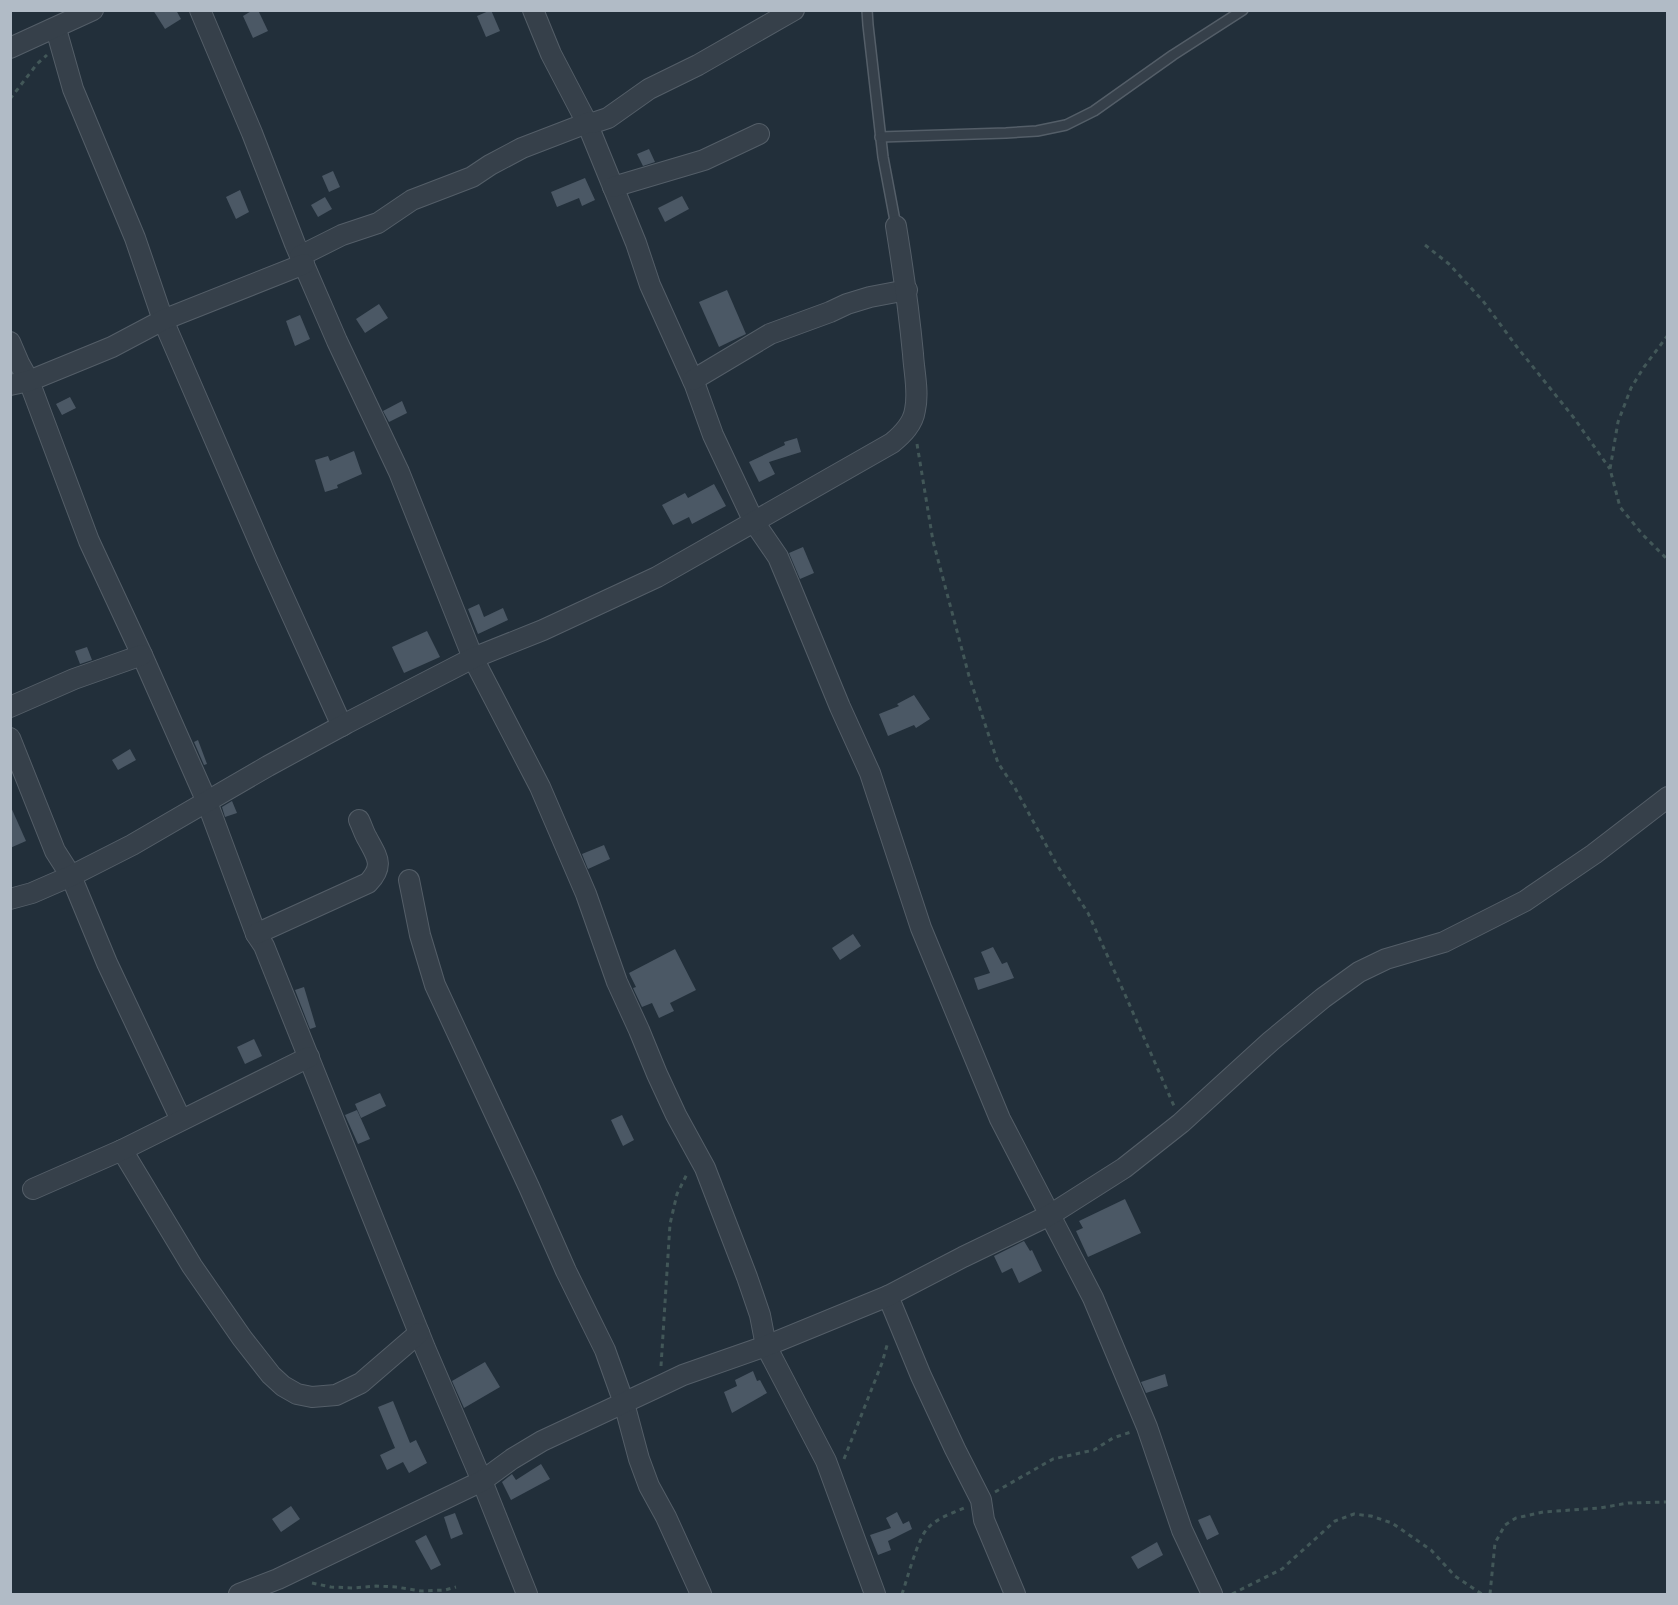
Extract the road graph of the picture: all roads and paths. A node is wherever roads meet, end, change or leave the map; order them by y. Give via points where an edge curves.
1 (93, 10) edge
2 (200, 10) edge
3 (532, 10) edge
4 (794, 10) edge
5 (867, 10) edge
6 (1243, 10) edge
7 (58, 37) junction
8 (10, 48) edge
9 (10, 99) edge
10 (587, 123) junction
11 (759, 134) dead end
12 (880, 137) junction
13 (613, 188) junction
14 (897, 226) joint
15 (1425, 245) dead end
16 (302, 260) junction
17 (907, 290) junction
18 (163, 320) junction
19 (1668, 335) edge
20 (10, 342) edge
21 (693, 380) junction
22 (20, 383) edge
23 (909, 426) junction
24 (1610, 469) junction
25 (754, 522) junction
26 (1668, 560) edge
27 (142, 655) junction
28 (473, 658) junction
29 (10, 707) edge
30 (342, 726) junction
31 (10, 738) edge
32 (1668, 797) edge
33 (207, 802) junction
34 (359, 820) dead end
35 (71, 876) junction
36 (409, 880) dead end
37 (10, 899) edge
38 (256, 934) junction
39 (309, 1057) junction
40 (181, 1120) junction
41 (1181, 1123) junction
42 (122, 1150) junction
43 (698, 1155) junction
44 (33, 1189) dead end
45 (1050, 1215) junction
46 (888, 1296) junction
47 (896, 1314) junction
48 (419, 1333) junction
49 (766, 1346) junction
50 (662, 1385) junction
51 (624, 1403) junction
52 (1147, 1427) junction
53 (482, 1481) junction
54 (834, 1484) junction
55 (981, 1500) junction
56 (1668, 1502) edge
57 (289, 1573) junction
58 (456, 1587) dead end
59 (239, 1594) edge
60 (527, 1594) edge
61 (701, 1594) edge
62 (875, 1594) edge
63 (902, 1594) edge
64 (1016, 1594) edge
65 (1212, 1594) edge
66 (1232, 1594) edge
67 (1482, 1594) edge
68 (1490, 1594) edge

1 - 7 street
2 - 16 street
3 - 10 street
4 - 10 street via 649,89 608,118
5 - 12 lane
6 - 12 lane via 1094,111 1066,125 1037,131
7 - 8 street
7 - 9 path
7 - 18 street via 73,89 135,238
10 - 13 street
10 - 16 street via 522,148 472,177 411,200 378,223 342,234
11 - 13 street via 698,163
12 - 14 lane
13 - 21 street via 650,285
14 - 17 street
15 - 24 path via 1449,264 1483,302
16 - 18 street
16 - 28 street via 399,472
17 - 21 street via 847,304 770,334
17 - 23 street via 916,392
18 - 22 street via 111,347
18 - 30 street
19 - 24 path via 1631,388 1617,422
20 - 22 street via 20,363
21 - 25 street via 713,435
22 - 27 street
23 - 25 street via 892,443
23 - 41 path via 917,444 933,542 969,676 998,763 1088,913
24 - 26 path via 1620,507
25 - 28 street via 657,578
25 - 45 street via 778,557 870,773 921,928 1000,1119
27 - 29 street
27 - 33 street
28 - 30 street
28 - 43 street via 540,788 586,894 617,982
30 - 33 street
31 - 35 street via 55,851
32 - 41 street via 1525,901 1444,942 1386,959 1359,972 1271,1041
33 - 35 street
33 - 38 street
34 - 38 street via 379,862 368,883
35 - 37 street
35 - 40 street
36 - 51 street via 435,985 605,1350
38 - 39 street
39 - 40 street
39 - 48 street
40 - 42 street
41 - 45 street via 1125,1168
42 - 44 street
42 - 48 street via 192,1266 242,1338 283,1386 312,1397 336,1395 361,1383
43 - 49 street via 747,1277
43 - 50 path via 677,1194 670,1224
45 - 46 street
45 - 52 street via 1093,1298
46 - 47 street
46 - 49 street
47 - 54 path via 882,1363
47 - 55 street via 921,1376
48 - 53 street
49 - 50 street
49 - 54 street
50 - 51 street
51 - 53 street via 542,1441
51 - 61 street via 639,1459
52 - 55 path via 1113,1438 1094,1450 1053,1459
52 - 65 street via 1182,1530
53 - 57 street
53 - 60 street
54 - 62 street
55 - 63 path via 927,1528
55 - 64 street via 984,1520
56 - 68 path via 1551,1511 1516,1518 1505,1525 1495,1544
57 - 58 path via 331,1587 396,1587 421,1592
57 - 59 street
66 - 67 path via 1282,1569 1335,1521 1354,1514 1392,1523

